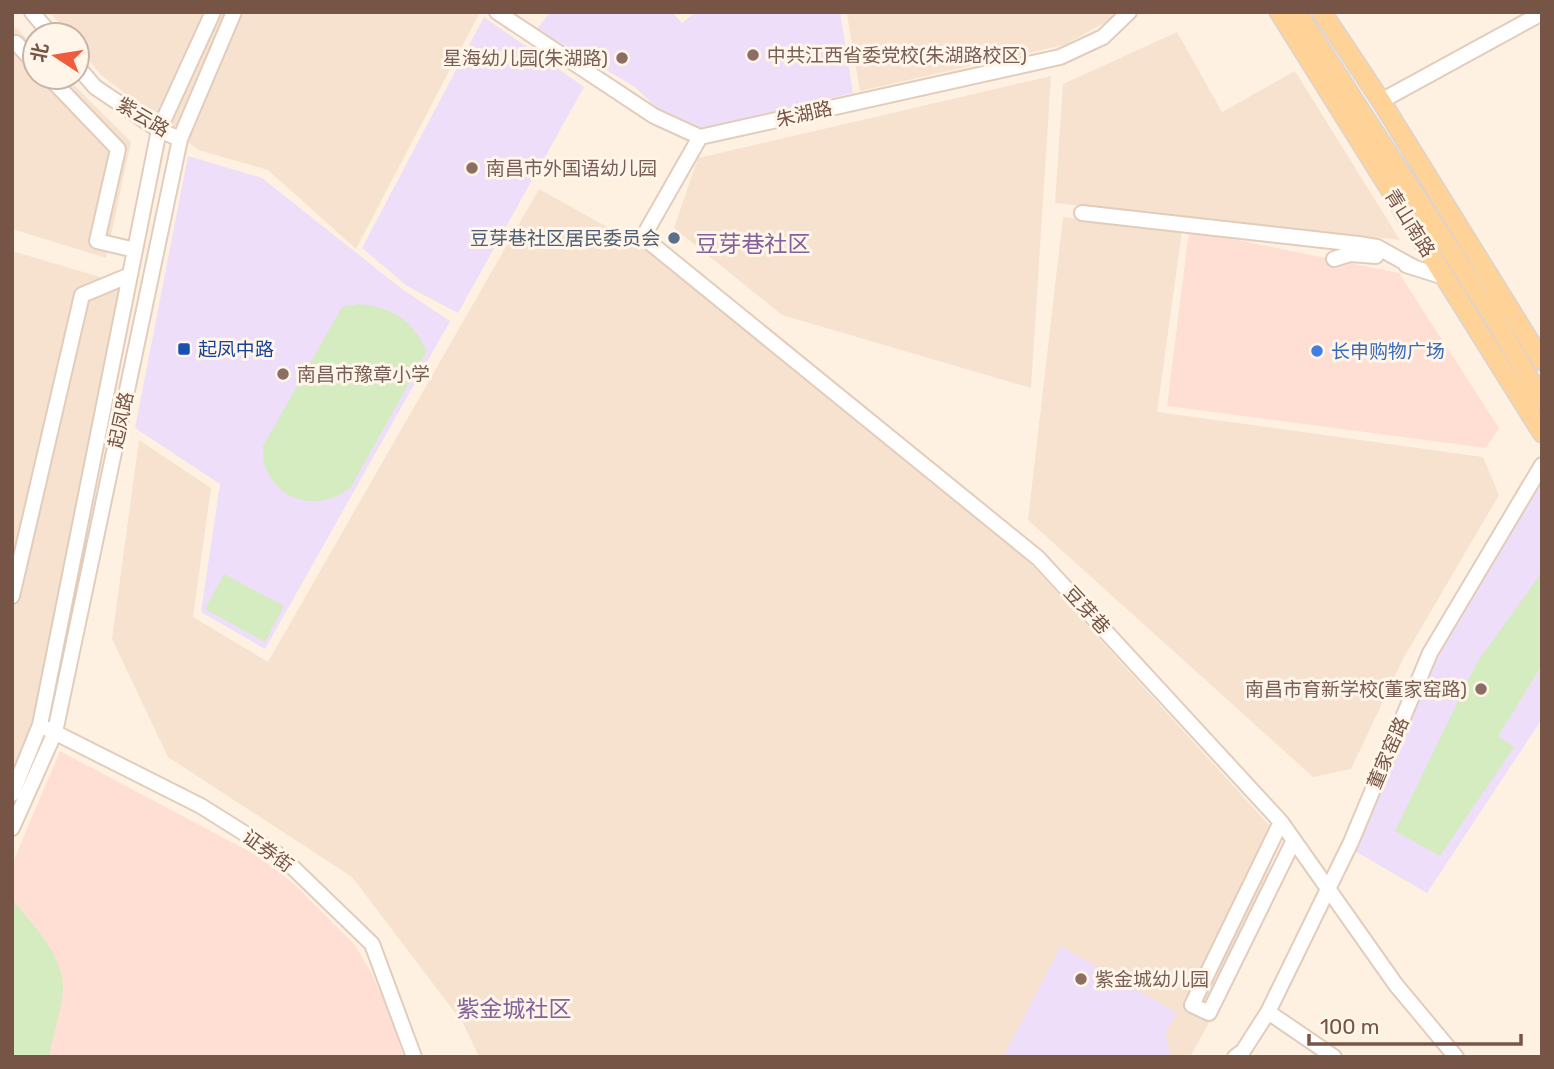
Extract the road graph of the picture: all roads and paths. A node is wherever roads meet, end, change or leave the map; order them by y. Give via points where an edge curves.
1 (213, 12) edge
2 (234, 12) edge
3 (1129, 12) edge
4 (1279, 12) edge
5 (1297, 12) edge
6 (1310, 12) edge
7 (1322, 12) edge
8 (497, 13) edge
9 (1542, 13) edge
10 (16, 43) dead end
11 (21, 48) edge
12 (91, 82) edge
13 (62, 91) edge
14 (1381, 102) junction
15 (159, 130) junction
16 (699, 137) junction
17 (180, 139) junction
18 (1082, 213) dead end
19 (135, 250) junction
20 (1334, 259) dead end
21 (1415, 268) junction
22 (130, 275) junction
23 (1444, 277) junction
24 (1542, 361) edge
25 (1542, 386) edge
26 (1542, 400) edge
27 (1542, 433) edge
28 (1542, 465) edge
29 (12, 596) edge
30 (40, 725) junction
31 (55, 732) junction
32 (16, 771) edge
33 (12, 794) edge
34 (1281, 822) junction
35 (12, 828) edge
36 (1294, 840) junction
37 (1328, 889) junction
38 (1268, 1012) junction
39 (414, 1057) edge
40 (1235, 1057) edge
41 (1334, 1057) edge
42 (1456, 1057) edge

1 - 15 street, 起凤路
2 - 17 street, 起凤路
3 - 16 street, 朱湖路 via 1102,37 1060,57
4 - 23 main road, 青山南路
5 - 26 main road
6 - 25 main road
7 - 14 main road, 青山南路
8 - 16 street via 654,116
9 - 14 street
10 - 11 street
12 - 15 street, 紫云路
13 - 19 street via 118,149 97,241
14 - 24 main road, 青山南路
15 - 17 street, 紫云路
15 - 19 street, 起凤路
16 - 34 street, 豆芽巷 via 643,237 1038,558
17 - 31 street, 起凤路
18 - 21 street via 1377,247
19 - 22 street, 起凤路
20 - 21 street via 1364,254
21 - 23 street
22 - 29 street via 82,295
22 - 30 street, 起凤路
23 - 27 main road, 青山南路
28 - 37 street, 董家窑路 via 1430,653
30 - 31 street, 证券街
30 - 32 street, 起凤路
31 - 35 street, 起凤路
31 - 39 street, 证券街 via 201,806 282,857 372,944
32 - 33 street, 起凤路
34 - 36 street, 豆芽巷
34 - 36 street via 1192,1005 1209,1013
36 - 37 street, 豆芽巷
37 - 38 street, 董家窑路
37 - 42 street, 豆芽巷 via 1396,985
38 - 40 street, 董家窑路
38 - 41 street

